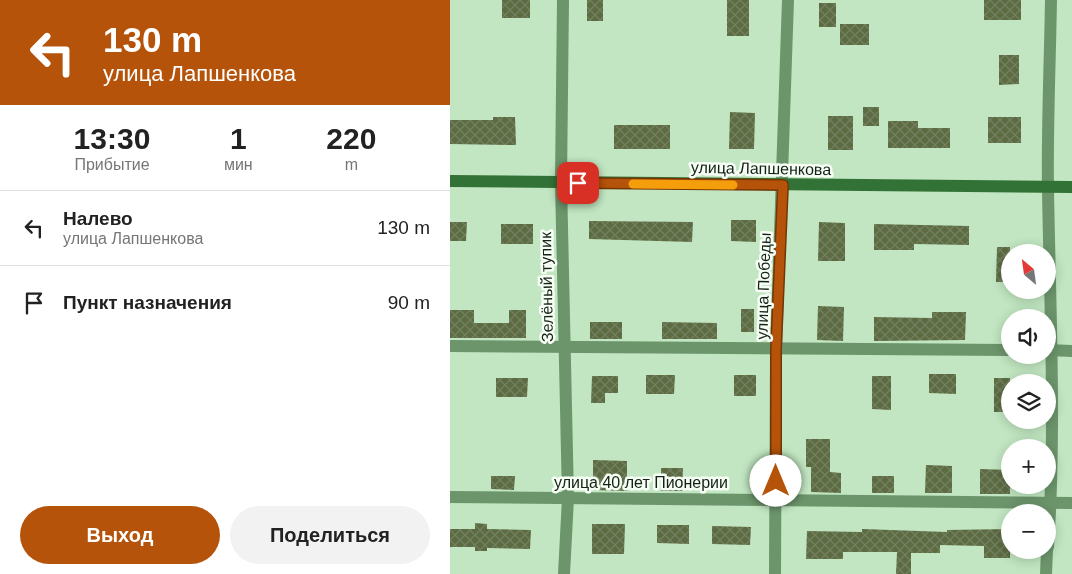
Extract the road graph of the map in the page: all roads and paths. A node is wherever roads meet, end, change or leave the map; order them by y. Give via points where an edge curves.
1 (563, 0) edge
2 (788, 0) edge
3 (1051, 0) edge
4 (450, 181) edge
5 (561, 182) junction
6 (783, 185) junction
7 (1048, 187) junction
8 (1072, 187) edge
9 (1049, 309) edge
10 (450, 346) edge
11 (563, 347) junction
12 (776, 349) junction
13 (1001, 350) edge
14 (1056, 350) edge
15 (1072, 350) edge
16 (1050, 364) edge
17 (450, 497) edge
18 (568, 498) junction
19 (776, 500) junction
20 (1051, 502) junction
21 (1072, 503) edge
22 (1047, 559) edge
23 (564, 574) edge
24 (775, 574) edge
25 (1046, 574) edge

1 - 5 street, Зелёный тупик
2 - 6 street, улица Победы
3 - 7 street
4 - 5 street, улица Лапшенкова
5 - 6 street, улица Лапшенкова
5 - 11 street, Зелёный тупик
6 - 7 street, улица Лапшенкова
6 - 12 street, улица Победы
7 - 8 street, улица Лапшенкова
7 - 9 street
10 - 11 street
11 - 12 street
11 - 18 street, Зелёный тупик
12 - 13 street
12 - 19 street, улица Победы
14 - 15 street
16 - 20 street
17 - 18 street, улица 40 лет Пионерии
18 - 19 street, улица 40 лет Пионерии
18 - 23 street, Зелёный тупик
19 - 20 street, улица 40 лет Пионерии
19 - 24 street, улица Победы
20 - 21 street, улица 40 лет Пионерии
22 - 25 street

